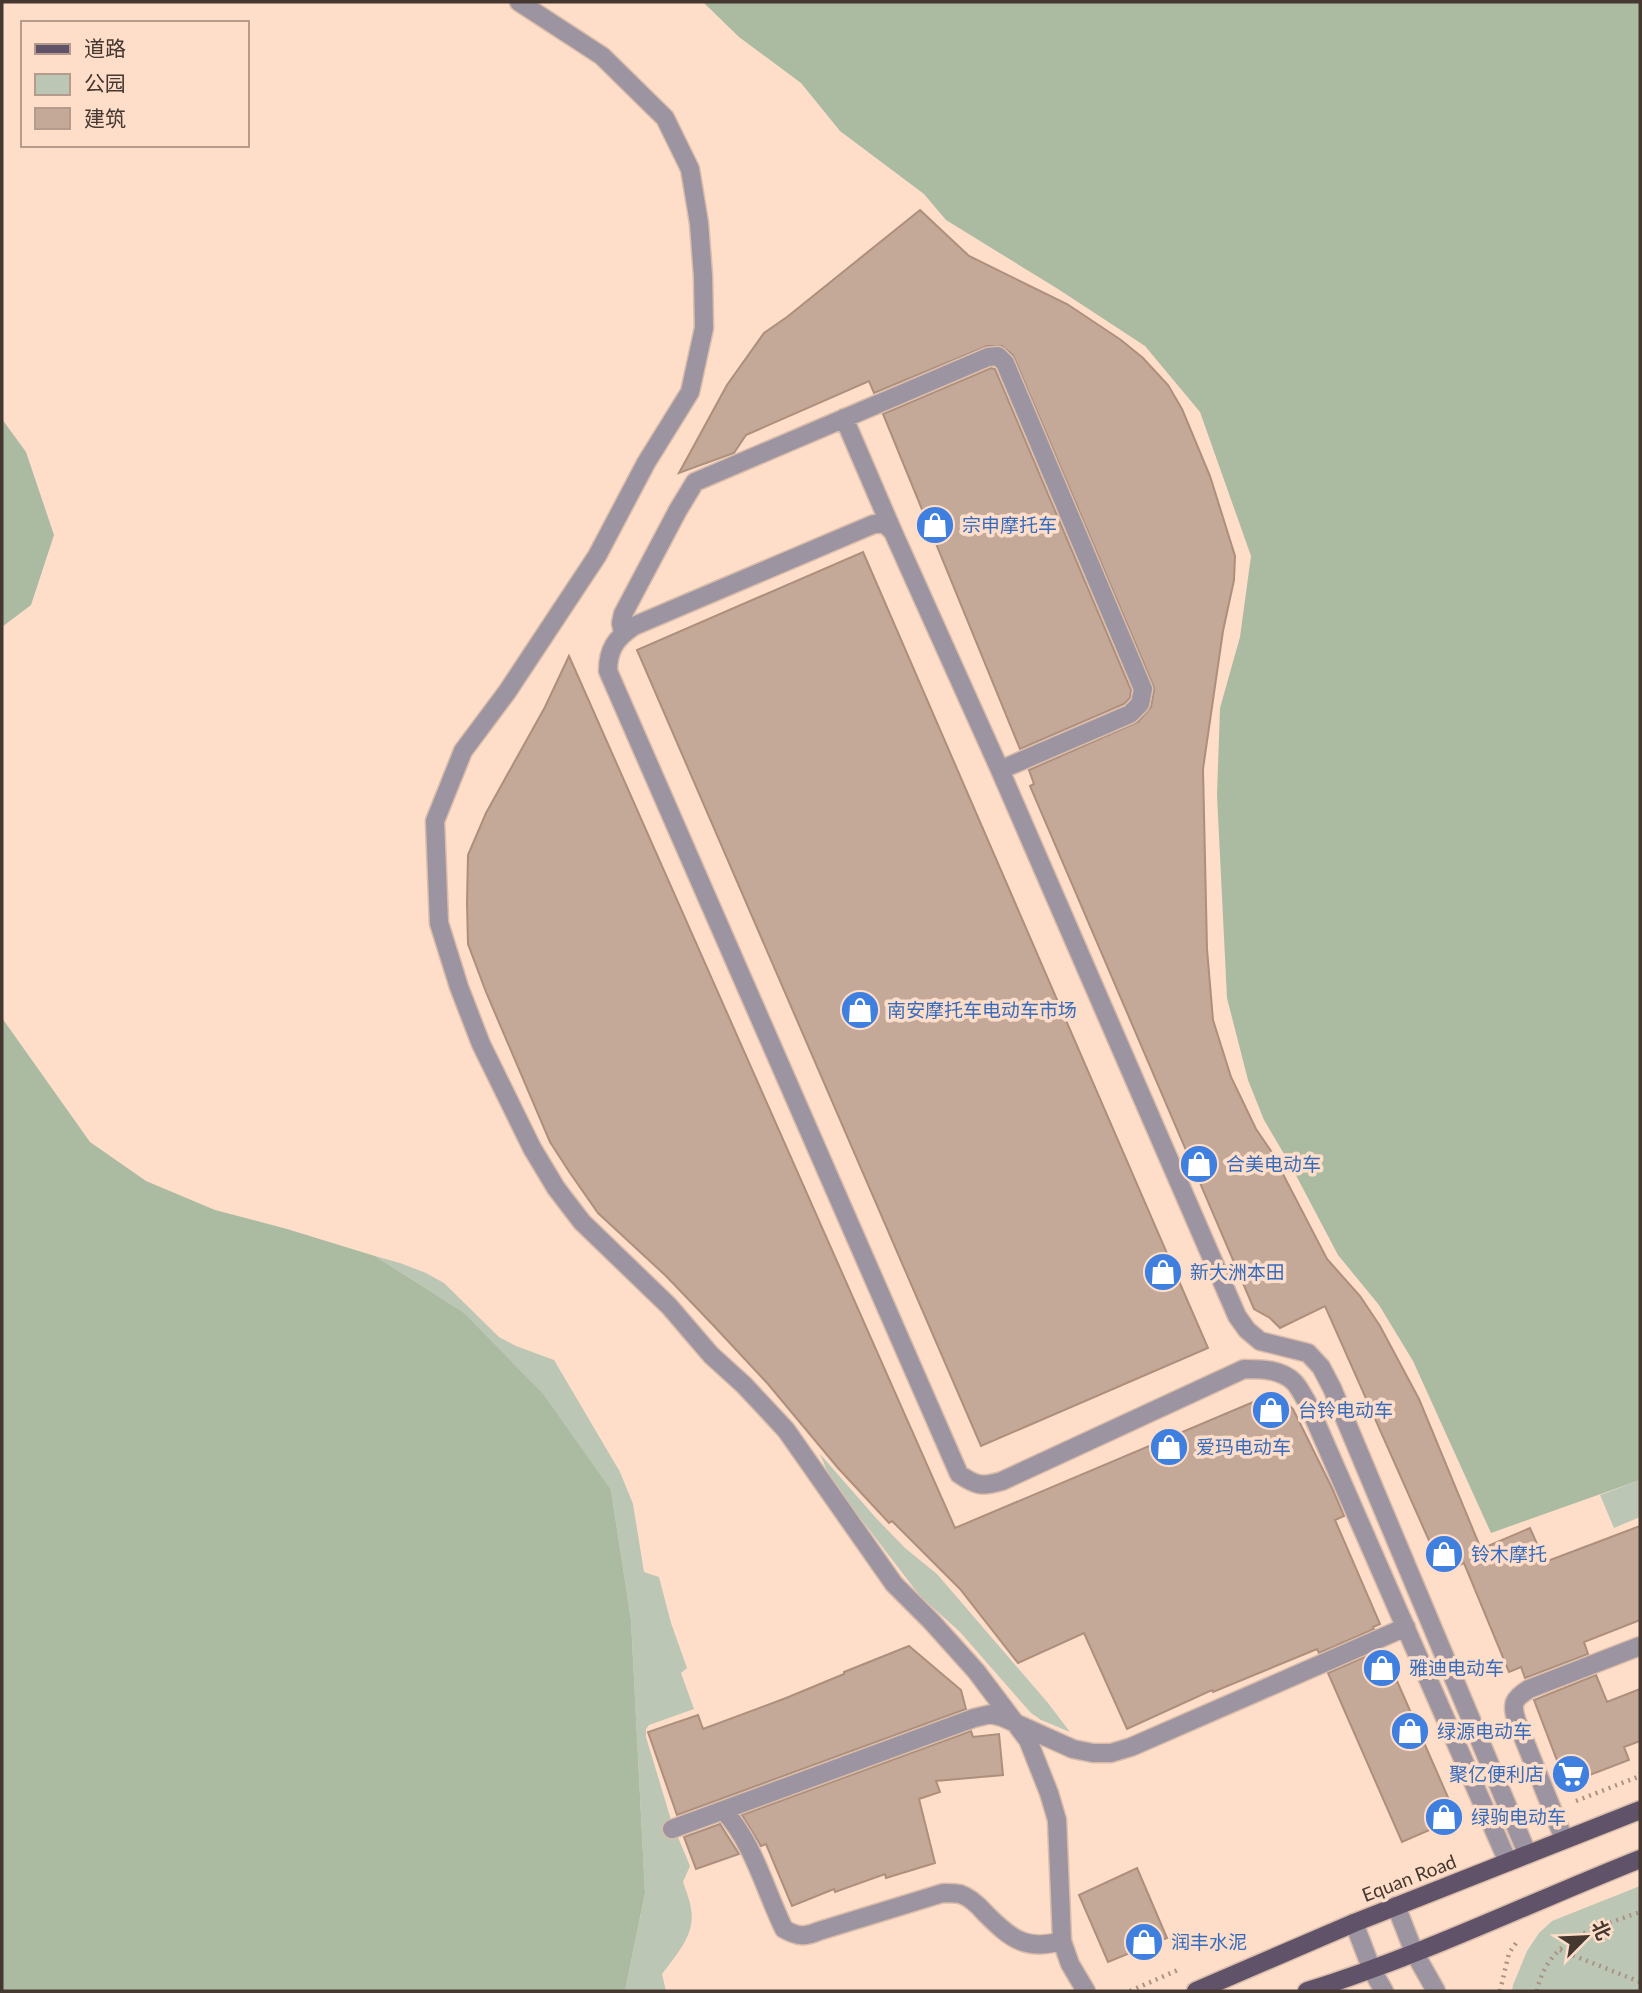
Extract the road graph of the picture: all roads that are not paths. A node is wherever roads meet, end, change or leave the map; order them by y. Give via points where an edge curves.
1 (519, 2) edge
2 (844, 418) junction
3 (893, 532) junction
4 (623, 634) junction
5 (1000, 770) junction
6 (1406, 1628) junction
7 (1640, 1646) edge
8 (1016, 1722) junction
9 (1640, 1810) edge
10 (724, 1811) junction
11 (672, 1829) dead end
12 (1564, 1839) junction
13 (1527, 1853) junction
14 (1640, 1859) edge
15 (1508, 1862) junction
16 (1396, 1906) junction
17 (1354, 1923) junction
18 (1062, 1941) junction
19 (1414, 1951) junction
20 (1372, 1970) junction
21 (1086, 1991) edge
22 (1196, 1991) edge
23 (1307, 1991) edge
24 (1384, 1991) edge
25 (1436, 1991) edge

1 - 8 street via 603,56 665,118 690,169 699,223 704,328 690,392 597,556 463,751 435,821 439,923 481,1044 556,1188 582,1222 786,1430 894,1584 976,1671
2 - 3 street
2 - 4 street via 695,482 623,614
2 - 5 street via 988,357 998,356 1005,363 1143,689 1140,704 1130,714
3 - 4 street via 885,524 874,524
3 - 5 street
4 - 6 street via 608,656 608,671 959,1474 973,1484 1002,1481 1244,1369 1279,1373 1294,1382 1307,1402
5 - 13 street via 1237,1316 1261,1341 1308,1353 1332,1388
6 - 8 street via 1111,1754 1073,1749
6 - 15 street
7 - 12 street via 1529,1689 1514,1703 1517,1722
8 - 10 street via 991,1714 974,1718
8 - 18 street via 1037,1761 1056,1820
9 - 12 main road, Equan Road
10 - 11 street
10 - 18 street via 746,1842 784,1929 793,1934 806,1937 943,1893 960,1894 976,1904 1016,1940 1043,1946
12 - 13 main road, Equan Road
13 - 15 main road, Equan Road
14 - 19 main road
15 - 16 main road, Equan Road
16 - 17 main road, Equan Road
16 - 19 street
17 - 20 street
17 - 22 main road, Equan Road
18 - 21 street
19 - 20 main road
19 - 25 street
20 - 23 main road
20 - 24 street

